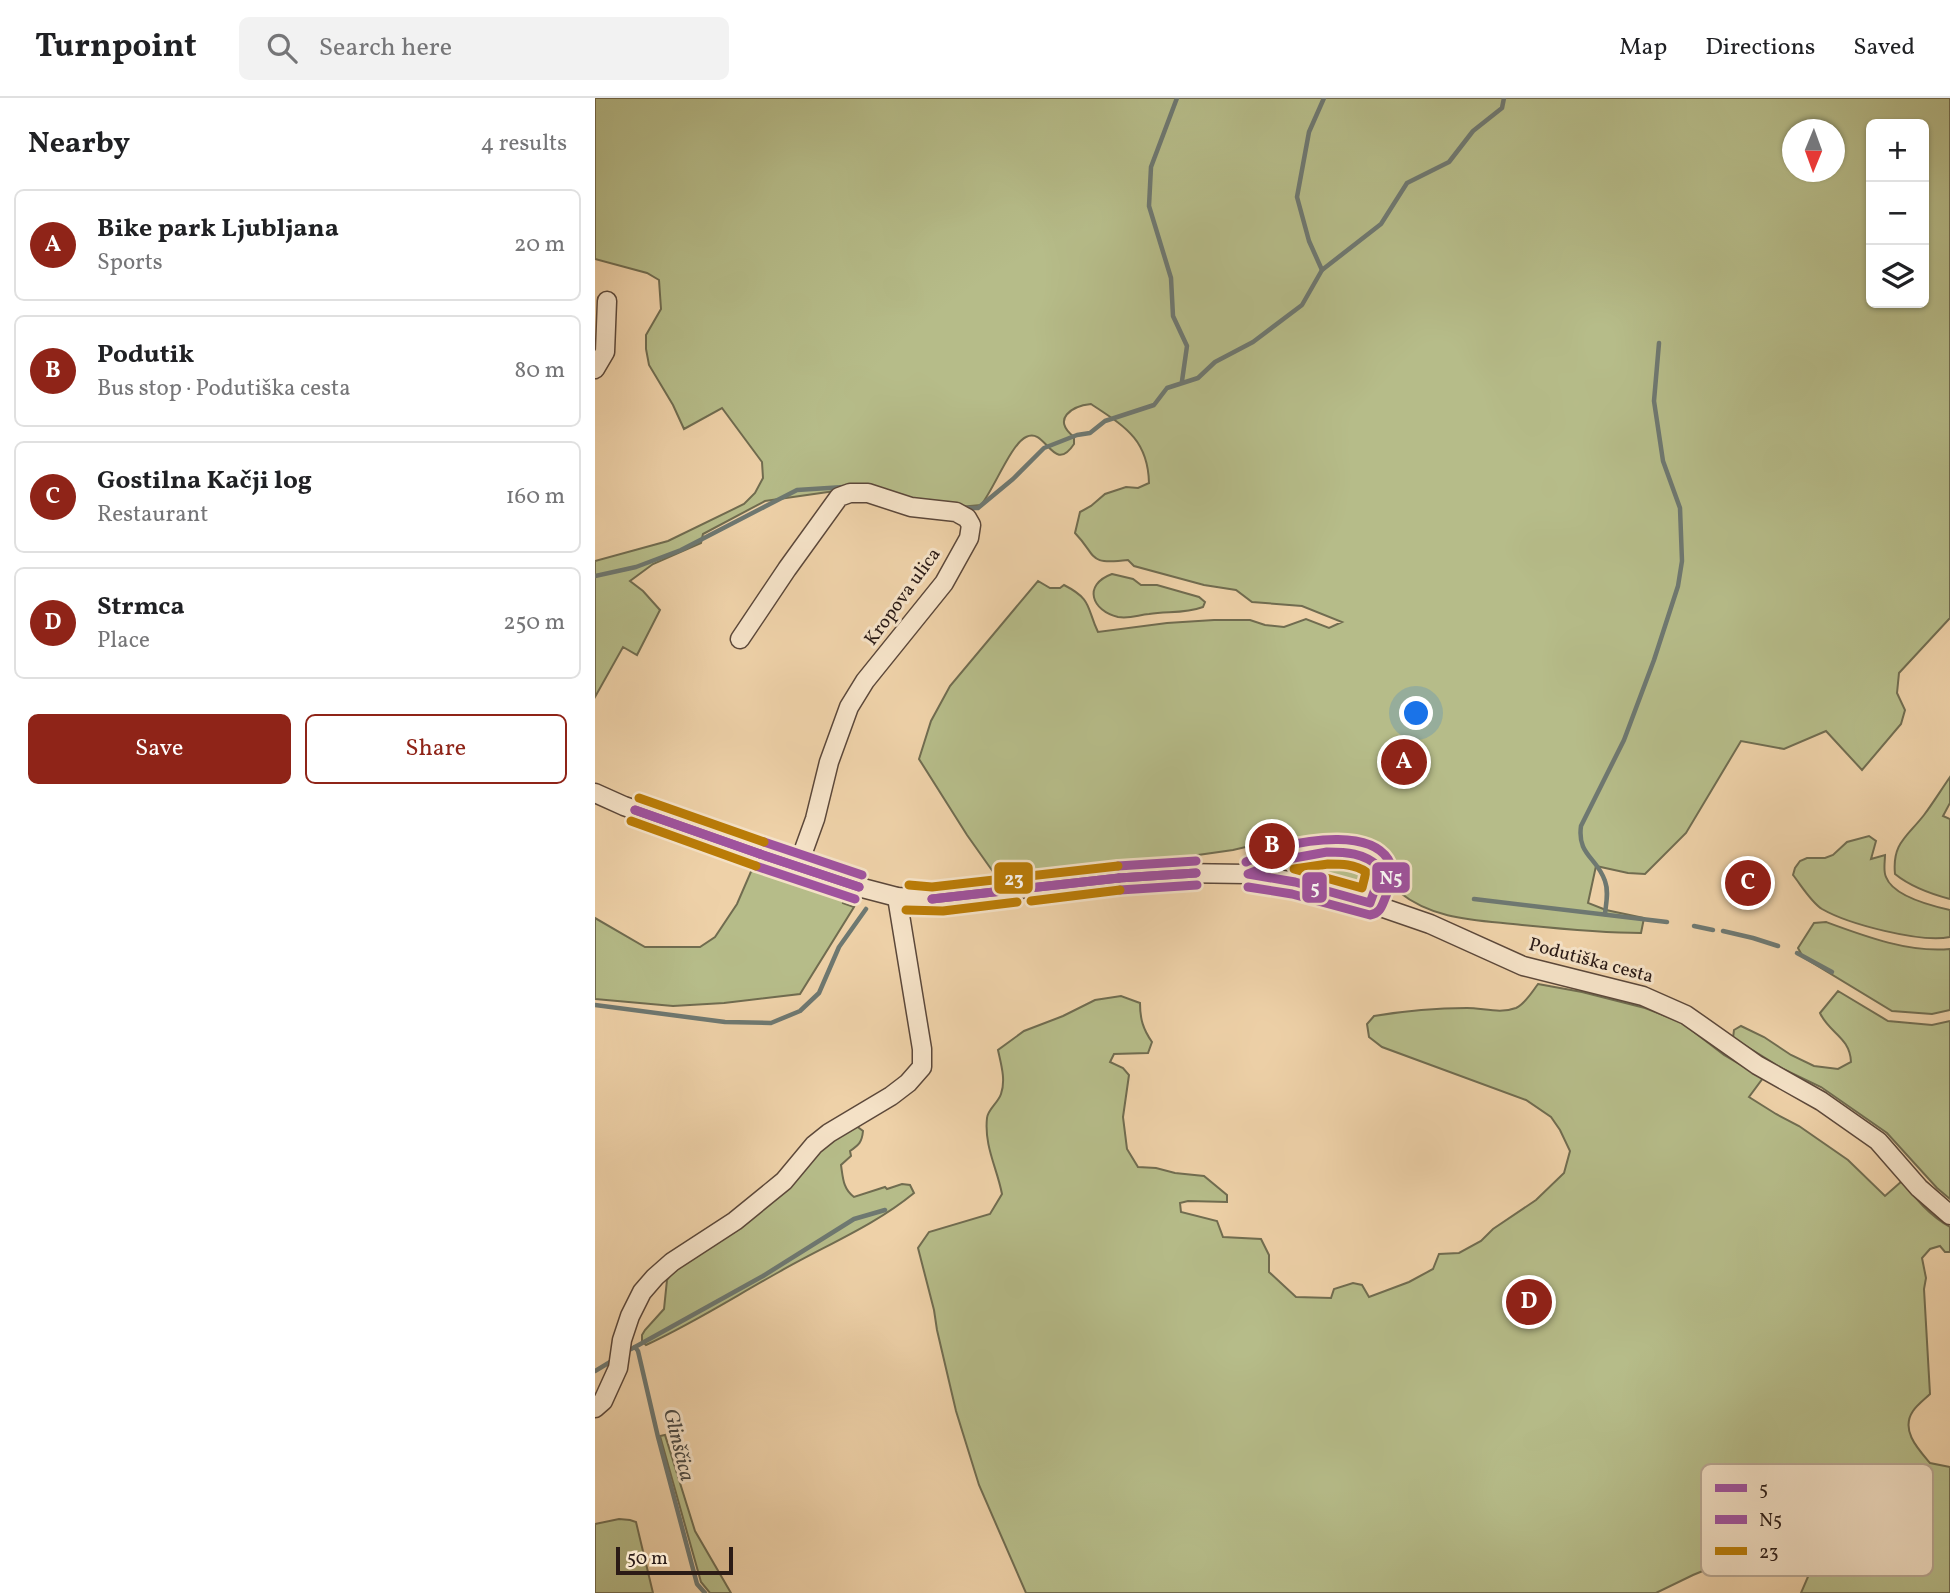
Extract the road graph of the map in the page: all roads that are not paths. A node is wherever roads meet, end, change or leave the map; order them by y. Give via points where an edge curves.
1 (607, 301) dead end
2 (595, 369) edge
3 (740, 639) dead end
4 (595, 793) edge
5 (798, 866) junction
6 (897, 897) junction
7 (1950, 1215) edge
8 (595, 1408) edge

1 - 2 street via 604,352
3 - 5 street, Kropova ulica via 839,497 868,493 967,517 969,538 944,583 849,707
4 - 5 street, Podutiška cesta
5 - 6 street, Podutiška cesta
6 - 7 street, Podutiška cesta via 932,899 1179,873 1247,874 1343,894 1430,924 1523,966 1643,996 1686,1015 1878,1142
6 - 8 street via 922,1067 891,1096 829,1133 784,1181 655,1277 630,1316 618,1368

